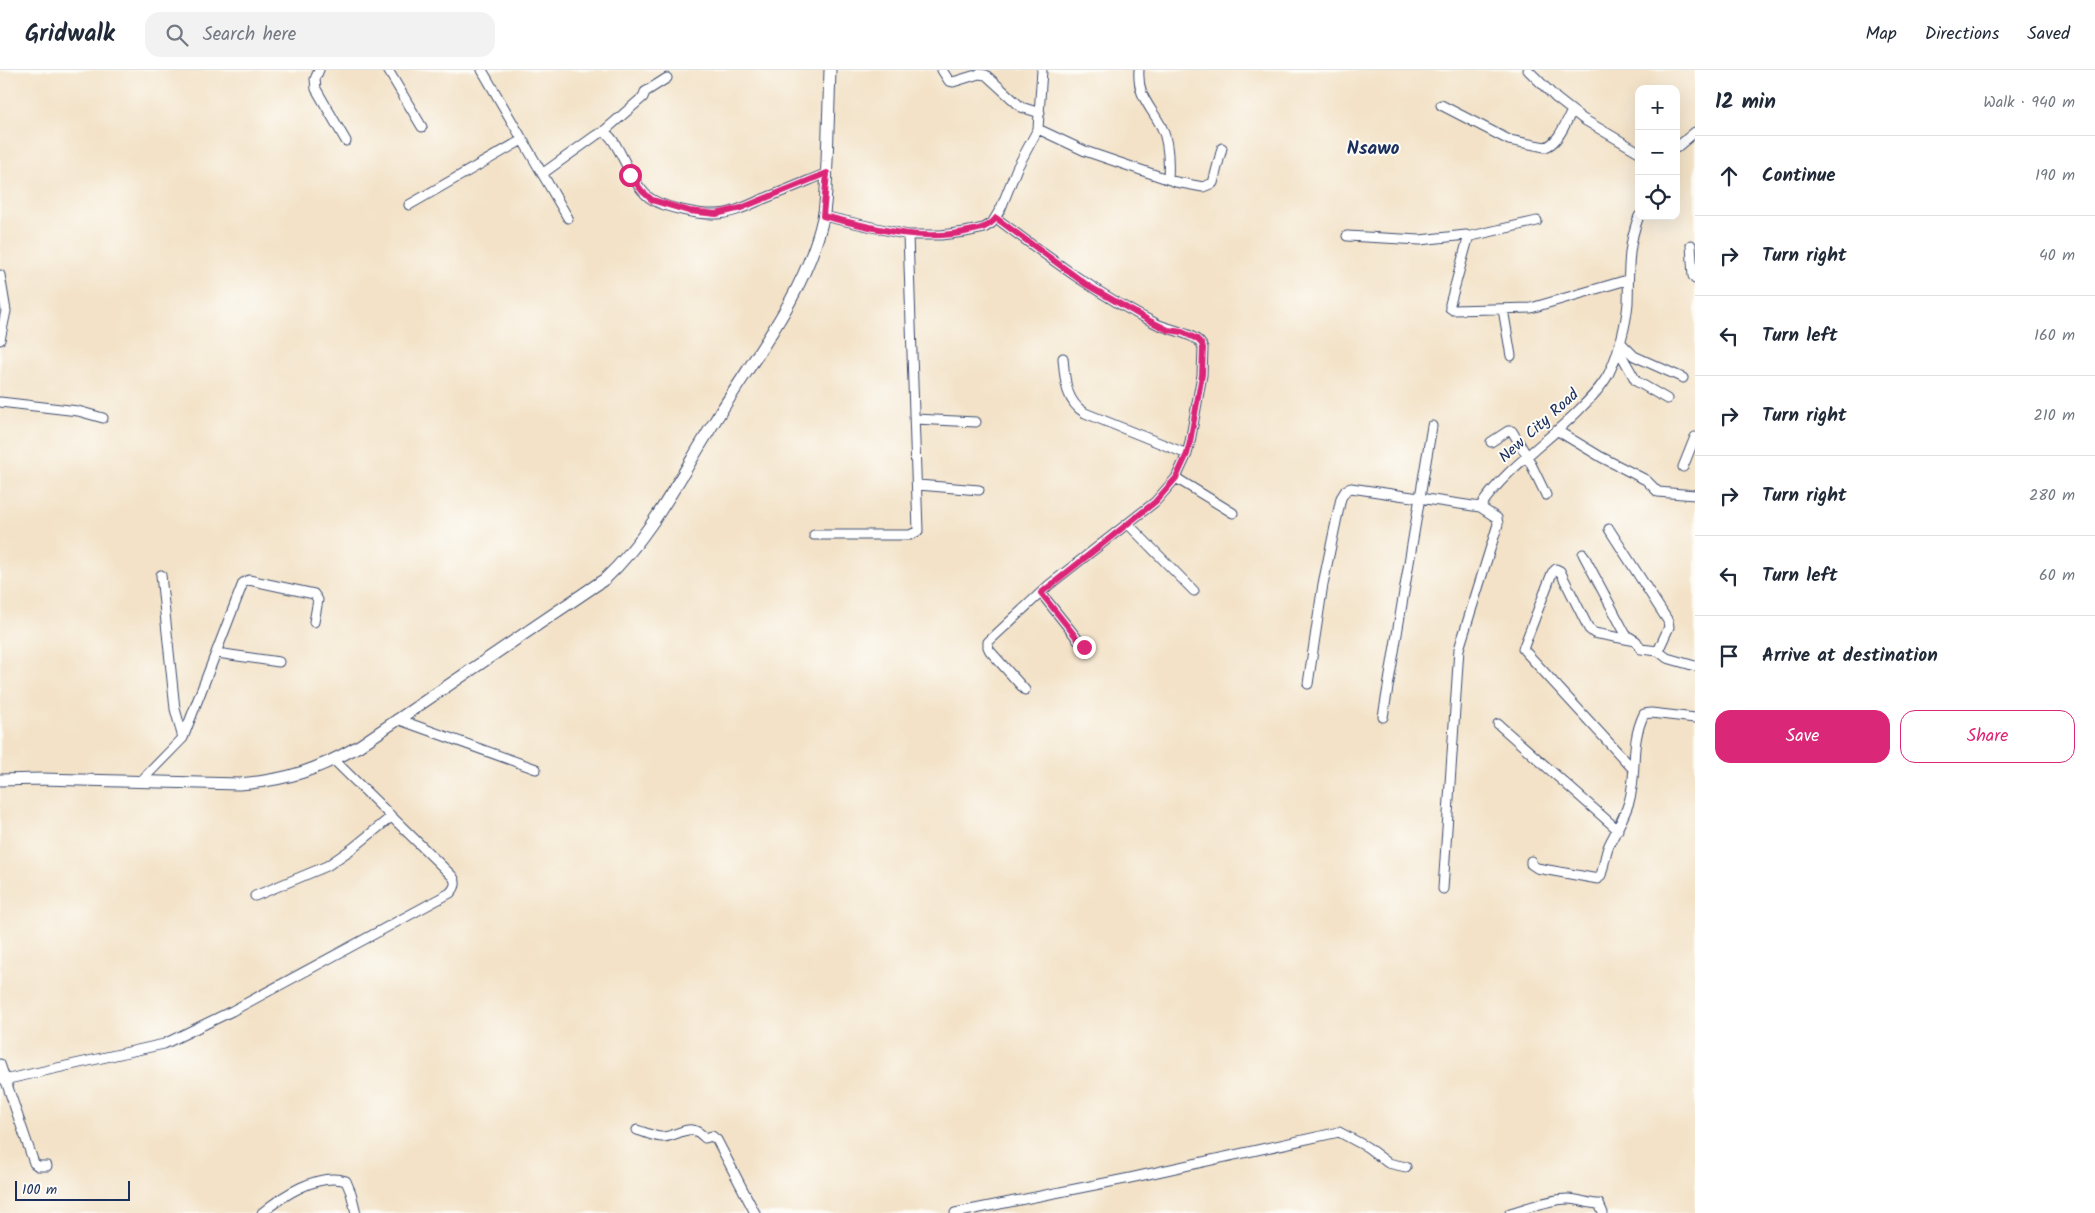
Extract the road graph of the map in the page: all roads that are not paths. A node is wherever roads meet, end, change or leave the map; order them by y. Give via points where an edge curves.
1 (319, 70) edge
2 (388, 70) edge
3 (482, 70) edge
4 (830, 70) edge
5 (942, 70) edge
6 (1042, 70) edge
7 (1139, 70) edge
8 (1528, 70) edge
9 (986, 72) edge
10 (667, 78) dead end
11 (1442, 105) dead end
12 (1572, 111) junction
13 (1040, 113) junction
14 (422, 126) dead end
15 (1038, 129) junction
16 (603, 132) junction
17 (1695, 132) edge
18 (522, 140) junction
19 (346, 141) dead end
20 (1680, 145) edge
21 (1222, 148) dead end
22 (1635, 150) edge
23 (827, 173) junction
24 (542, 174) junction
25 (1168, 179) junction
26 (409, 205) dead end
27 (823, 216) junction
28 (568, 218) dead end
29 (996, 218) junction
30 (1638, 220) edge
31 (1537, 221) dead end
32 (908, 235) junction
33 (1348, 236) dead end
34 (1467, 237) junction
35 (1691, 245) dead end
36 (0, 275) edge
37 (1695, 279) edge
38 (1628, 280) junction
39 (1503, 309) junction
40 (0, 340) edge
41 (1619, 345) junction
42 (1511, 356) dead end
43 (1063, 358) dead end
44 (1683, 378) dead end
45 (1667, 399) dead end
46 (0, 402) edge
47 (103, 418) dead end
48 (915, 419) junction
49 (976, 422) dead end
50 (1432, 426) dead end
51 (1558, 431) junction
52 (1695, 437) edge
53 (1491, 442) dead end
54 (1187, 454) junction
55 (1527, 456) junction
56 (1682, 467) dead end
57 (1176, 478) junction
58 (918, 485) junction
59 (979, 490) dead end
60 (1546, 495) dead end
61 (1695, 495) edge
62 (1421, 498) junction
63 (1480, 507) junction
64 (1233, 513) dead end
65 (1128, 524) junction
66 (1609, 529) dead end
67 (814, 535) dead end
68 (1583, 554) dead end
69 (161, 575) dead end
70 (1194, 591) dead end
71 (1041, 593) junction
72 (314, 622) dead end
73 (1636, 641) junction
74 (1084, 647) dead end
75 (1658, 651) junction
76 (217, 653) junction
77 (279, 662) dead end
78 (1695, 666) edge
79 (1308, 684) dead end
80 (1025, 690) dead end
81 (1383, 717) dead end
82 (1695, 718) edge
83 (397, 719) junction
84 (1498, 724) dead end
85 (183, 738) junction
86 (334, 760) junction
87 (1634, 768) junction
88 (536, 769) dead end
89 (0, 780) edge
90 (141, 781) junction
91 (391, 817) junction
92 (1618, 830) junction
93 (1531, 861) dead end
94 (1443, 889) dead end
95 (255, 896) dead end
96 (0, 1064) edge
97 (4, 1080) junction
98 (637, 1130) dead end
99 (47, 1166) dead end
100 (1406, 1167) dead end
101 (262, 1213) edge
102 (356, 1213) edge
103 (755, 1213) edge
104 (954, 1213) edge
105 (1510, 1213) edge
106 (1603, 1213) edge

1 - 19 street via 315,79 316,89
2 - 14 street
3 - 18 street
4 - 23 street
5 - 9 street via 953,82
6 - 13 street
7 - 25 street via 1139,87 1163,132 1168,154
8 - 12 street
9 - 13 street via 1021,107
10 - 16 street via 645,92
11 - 12 street via 1508,140 1544,147 1554,142
12 - 22 street
13 - 15 street
15 - 25 street via 1085,151
15 - 29 street
16 - 23 street via 616,144 630,175 642,191 652,200 689,211 716,214 741,208
16 - 24 street
17 - 20 street
18 - 24 street
18 - 26 street
21 - 25 street via 1216,178 1211,185 1199,187
23 - 27 street
24 - 28 street
27 - 32 street
27 - 83 street via 811,256 796,288 754,361 632,551 588,592
29 - 32 street via 984,228 965,232 941,236
29 - 54 street via 1087,285 1150,321 1202,344 1202,375
30 - 38 street, New City Road via 1627,264
31 - 34 street
32 - 48 street
33 - 34 street via 1413,240
34 - 39 street via 1450,308 1461,311
35 - 37 street
36 - 40 street via 6,311
38 - 39 street via 1531,308
38 - 41 street, New City Road via 1628,304
39 - 42 street
41 - 44 street via 1634,356
41 - 45 street via 1636,381
41 - 51 street, New City Road via 1609,373 1593,396
43 - 54 street via 1069,397 1076,408
46 - 47 street via 78,411
48 - 49 street
48 - 58 street
50 - 62 street
51 - 55 street, New City Road
51 - 61 street via 1601,458 1646,480 1658,492
52 - 56 street
53 - 55 street via 1512,431
54 - 57 street
55 - 60 street
55 - 63 street, New City Road via 1497,483
57 - 64 street
57 - 65 street via 1155,502
58 - 59 street
58 - 67 street via 919,529 914,534
62 - 63 street
62 - 79 street via 1351,488 1343,494 1323,584
62 - 81 street
63 - 94 street via 1497,518 1498,524 1459,649
65 - 70 street
65 - 71 street
66 - 75 street via 1670,624
68 - 73 street via 1626,635
69 - 85 street via 175,709
71 - 74 street
71 - 80 street via 988,645
72 - 76 street via 316,595 249,580 240,587
73 - 75 street via 1642,649
73 - 87 street via 1594,633 1560,570 1556,569 1523,649
75 - 78 street via 1667,658
76 - 77 street
76 - 85 street
82 - 87 street via 1644,714 1635,738
83 - 86 street
83 - 88 street
84 - 92 street
85 - 90 street
86 - 90 street via 301,774 266,782
86 - 91 street
87 - 92 street via 1629,800
89 - 90 street
91 - 95 street via 327,866
91 - 97 street via 452,877 455,886 450,893 232,1012 164,1044
92 - 93 street via 1609,844 1602,875 1597,880 1537,868
96 - 97 street
97 - 99 street via 34,1163
98 - 103 street via 662,1137 692,1129 705,1138 712,1136
100 - 104 street via 1388,1163 1339,1132
101 - 102 street via 303,1187 338,1178 346,1181
105 - 106 street via 1565,1199 1599,1204

